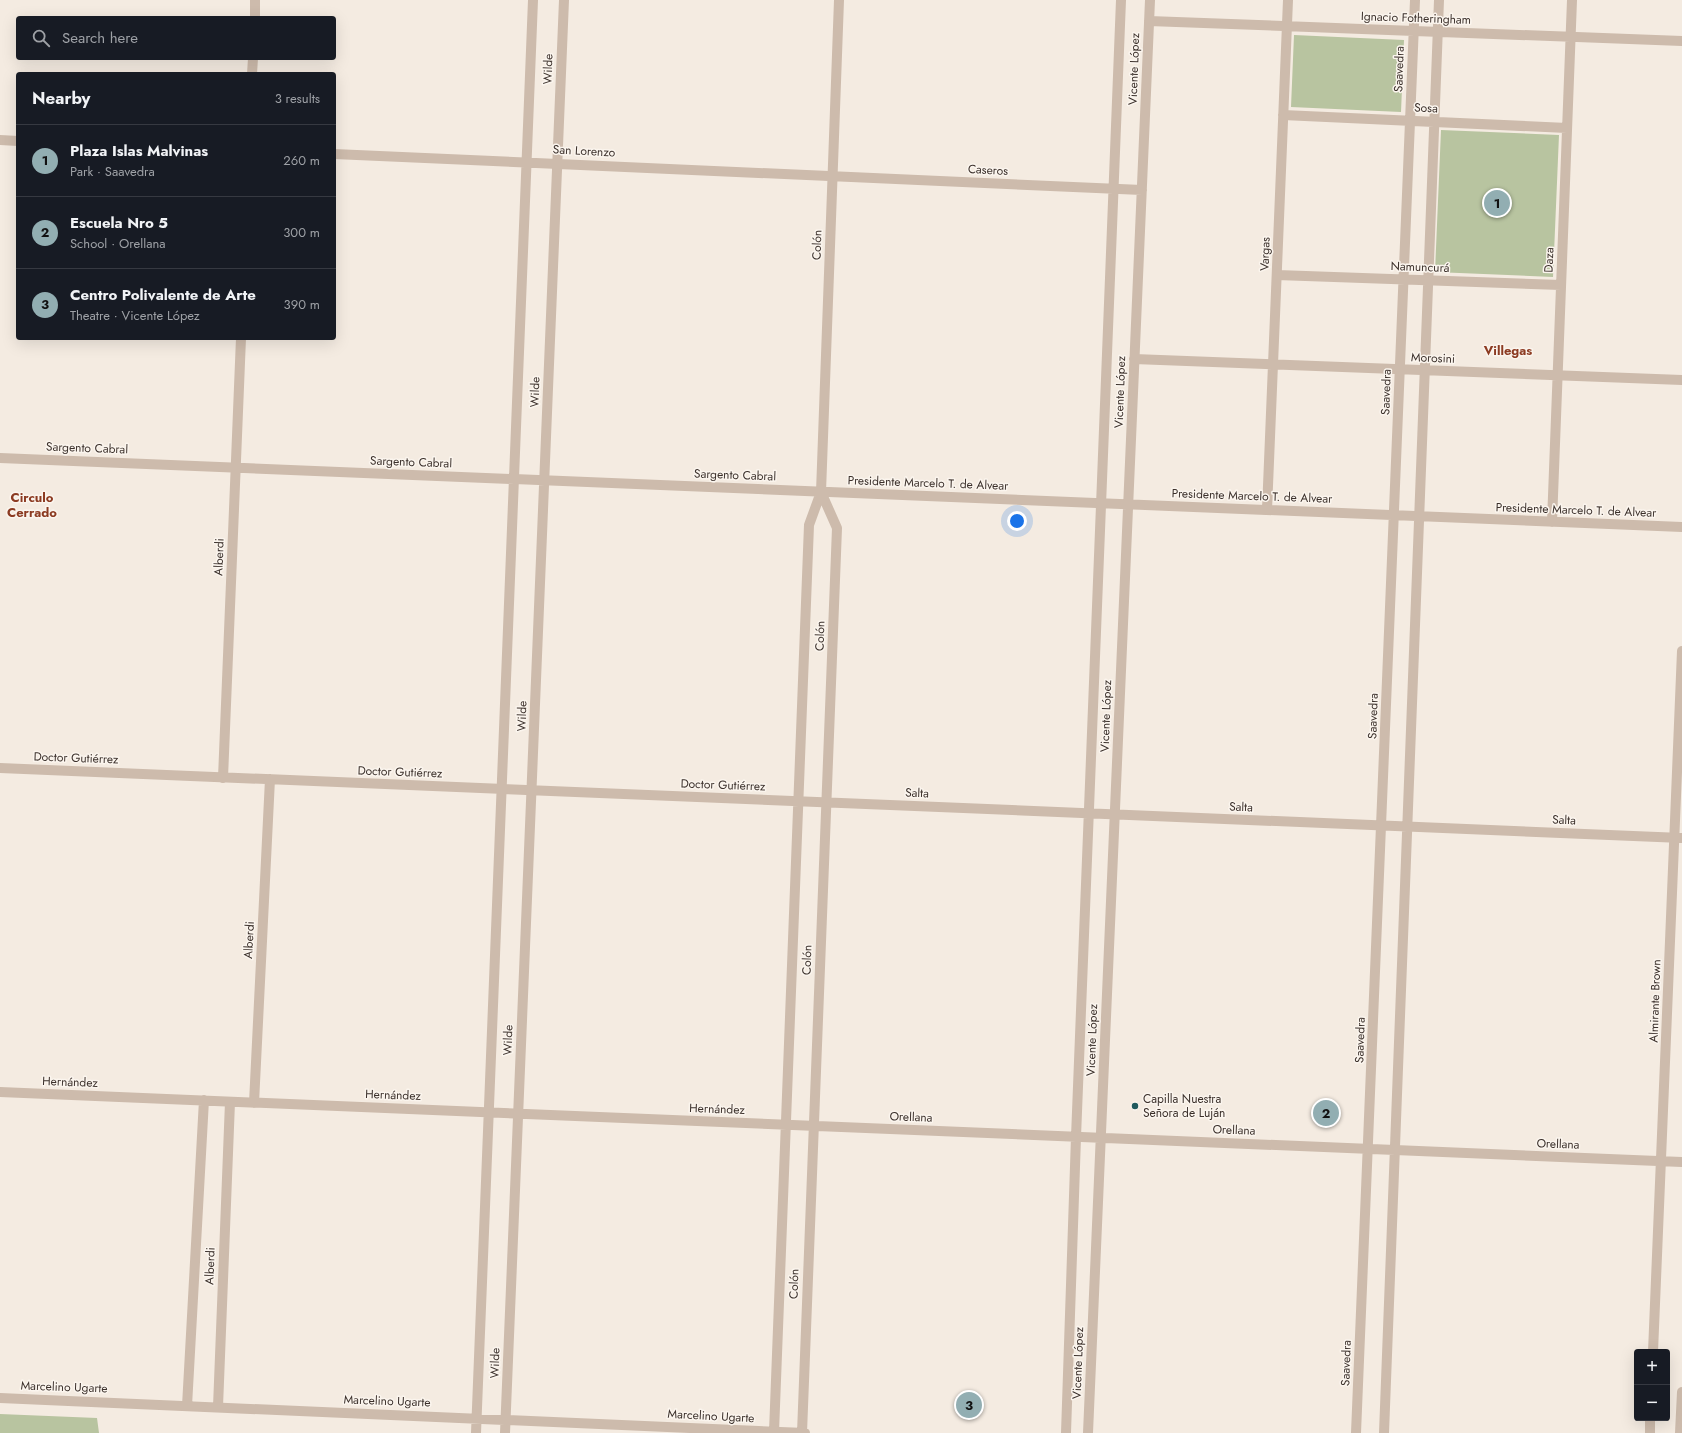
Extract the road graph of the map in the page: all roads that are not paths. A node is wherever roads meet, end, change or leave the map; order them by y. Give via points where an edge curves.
1 (255, 0) edge
2 (534, 0) edge
3 (564, 0) edge
4 (839, 0) edge
5 (1121, 0) edge
6 (1150, 0) edge
7 (1288, 0) edge
8 (1415, 0) edge
9 (1439, 0) edge
10 (1572, 0) edge
11 (255, 16) edge
12 (1149, 21) junction
13 (1287, 26) junction
14 (1414, 31) junction
15 (1438, 32) junction
16 (1571, 37) junction
17 (1682, 41) edge
18 (253, 60) edge
19 (252, 72) edge
20 (1283, 115) junction
21 (1410, 121) junction
22 (1434, 122) junction
23 (1567, 128) junction
24 (0, 140) edge
25 (16, 141) edge
26 (336, 154) edge
27 (527, 162) junction
28 (557, 163) junction
29 (833, 176) junction
30 (1114, 188) junction
31 (1142, 190) junction
32 (1277, 275) junction
33 (1404, 280) junction
34 (1428, 280) junction
35 (1561, 285) junction
36 (241, 340) edge
37 (1134, 359) junction
38 (1274, 365) junction
39 (1400, 369) junction
40 (1425, 370) junction
41 (1558, 376) junction
42 (1682, 380) edge
43 (0, 458) edge
44 (236, 468) junction
45 (514, 479) junction
46 (544, 480) junction
47 (821, 492) junction
48 (1101, 503) junction
49 (1128, 504) junction
50 (1267, 510) junction
51 (1394, 515) junction
52 (1419, 516) junction
53 (1552, 522) junction
54 (1682, 527) edge
55 (1682, 651) edge
56 (0, 768) edge
57 (223, 778) junction
58 (270, 780) junction
59 (502, 789) junction
60 (532, 790) junction
61 (798, 801) junction
62 (826, 802) junction
63 (1089, 813) junction
64 (1115, 814) junction
65 (1381, 825) junction
66 (1407, 827) junction
67 (1678, 838) edge
68 (0, 1092) edge
69 (204, 1100) junction
70 (230, 1102) junction
71 (254, 1103) junction
72 (489, 1112) junction
73 (518, 1114) junction
74 (786, 1125) junction
75 (813, 1126) junction
76 (1076, 1137) junction
77 (1101, 1138) junction
78 (1368, 1149) junction
79 (1395, 1150) junction
80 (1661, 1161) junction
81 (1682, 1162) edge
82 (1653, 1349) edge
83 (1682, 1392) edge
84 (0, 1398) edge
85 (187, 1406) junction
86 (218, 1407) junction
87 (476, 1418) junction
88 (506, 1420) junction
89 (1650, 1421) edge
90 (774, 1432) junction
91 (476, 1433) edge
92 (505, 1433) edge
93 (802, 1433) edge
94 (804, 1433) edge
95 (1066, 1433) edge
96 (1088, 1433) edge
97 (1356, 1433) edge
98 (1384, 1433) edge
99 (1650, 1433) edge
100 (1680, 1433) edge

1 - 11 street
2 - 27 street, Wilde
3 - 28 street, Wilde
4 - 29 street, Colón
5 - 30 street, Vicente López
6 - 12 street, Vicente López
7 - 13 street, Vargas
8 - 14 street, Saavedra
9 - 15 street
10 - 16 street, Daza
12 - 13 street, Ignacio Fotheringham
12 - 31 street, Vicente López
13 - 14 street, Ignacio Fotheringham
13 - 20 street, Vargas
14 - 15 street, Ignacio Fotheringham
14 - 21 street, Saavedra
15 - 16 street, Ignacio Fotheringham
15 - 22 street
16 - 17 street, Ignacio Fotheringham
16 - 23 street, Daza
18 - 19 street
20 - 21 street, Sosa
20 - 32 street, Vargas
21 - 22 street, Sosa
21 - 33 street, Saavedra
22 - 23 street, Sosa
22 - 34 street
23 - 35 street, Daza
24 - 25 street
26 - 27 street, San Lorenzo
27 - 28 street, San Lorenzo
27 - 45 street, Wilde
28 - 29 street, San Lorenzo
28 - 46 street, Wilde
29 - 30 street, Caseros
29 - 47 street, Colón
30 - 31 street, Caseros
30 - 48 street, Vicente López
31 - 37 street, Vicente López
32 - 33 street, Namuncurá
32 - 38 street, Vargas
33 - 34 street, Namuncurá
33 - 39 street, Saavedra
34 - 35 street, Namuncurá
34 - 40 street
35 - 41 street, Daza
36 - 44 street, Alberdi
37 - 38 street, Morosini
37 - 49 street, Vicente López
38 - 39 street, Morosini
38 - 50 street, Vargas
39 - 40 street, Morosini
39 - 51 street, Saavedra
40 - 41 street, Morosini
40 - 52 street
41 - 42 street, Morosini
41 - 53 street, Daza
43 - 44 street, Sargento Cabral
44 - 45 street, Sargento Cabral
44 - 57 street, Alberdi
45 - 46 street, Sargento Cabral
45 - 59 street, Wilde
46 - 47 street, Sargento Cabral
46 - 60 street, Wilde
47 - 48 street, Presidente Marcelo T. de Alvear
47 - 61 street, Colón via 809,525
47 - 62 street, Colón via 837,528
48 - 49 street, Presidente Marcelo T. de Alvear
48 - 63 street, Vicente López
49 - 50 street, Presidente Marcelo T. de Alvear
49 - 64 street, Vicente López
50 - 51 street, Presidente Marcelo T. de Alvear
51 - 52 street, Presidente Marcelo T. de Alvear
51 - 65 street, Saavedra
52 - 53 street, Presidente Marcelo T. de Alvear
52 - 66 street
53 - 54 street, Presidente Marcelo T. de Alvear
55 - 67 street, Almirante Brown
56 - 57 street, Doctor Gutiérrez
57 - 58 street, Doctor Gutiérrez
58 - 59 street, Doctor Gutiérrez
58 - 71 street, Alberdi
59 - 60 street, Doctor Gutiérrez
59 - 72 street, Wilde
60 - 61 street, Doctor Gutiérrez
60 - 73 street, Wilde
61 - 62 street, Salta
61 - 74 street, Colón
62 - 63 street, Salta
62 - 75 street, Colón
63 - 64 street, Salta
63 - 76 street, Vicente López
64 - 65 street, Salta
64 - 77 street, Vicente López
65 - 66 street, Salta
65 - 78 street, Saavedra
66 - 67 street, Salta
66 - 79 street
67 - 80 street, Almirante Brown
68 - 69 street, Hernández
69 - 70 street, Hernández
69 - 85 street, Alberdi
70 - 71 street, Hernández
70 - 86 street, Alberdi
71 - 72 street, Hernández
72 - 73 street, Hernández
72 - 87 street, Wilde
73 - 74 street, Hernández
73 - 88 street, Wilde
74 - 75 street, Orellana
74 - 90 street, Colón
75 - 76 street, Orellana
75 - 93 street, Colón
76 - 77 street, Orellana
76 - 95 street, Vicente López
77 - 78 street, Orellana
77 - 96 street, Vicente López
78 - 79 street, Orellana
78 - 97 street, Saavedra
79 - 80 street, Orellana
79 - 98 street
80 - 81 street, Orellana
80 - 82 street, Almirante Brown
83 - 100 street
84 - 85 street, Marcelino Ugarte
85 - 86 street, Marcelino Ugarte
86 - 87 street, Marcelino Ugarte
87 - 88 street, Marcelino Ugarte
87 - 91 street, Wilde
88 - 90 street, Marcelino Ugarte
88 - 92 street, Wilde
89 - 99 street
90 - 93 street, Marcelino Ugarte
93 - 94 street, Marcelino Ugarte

